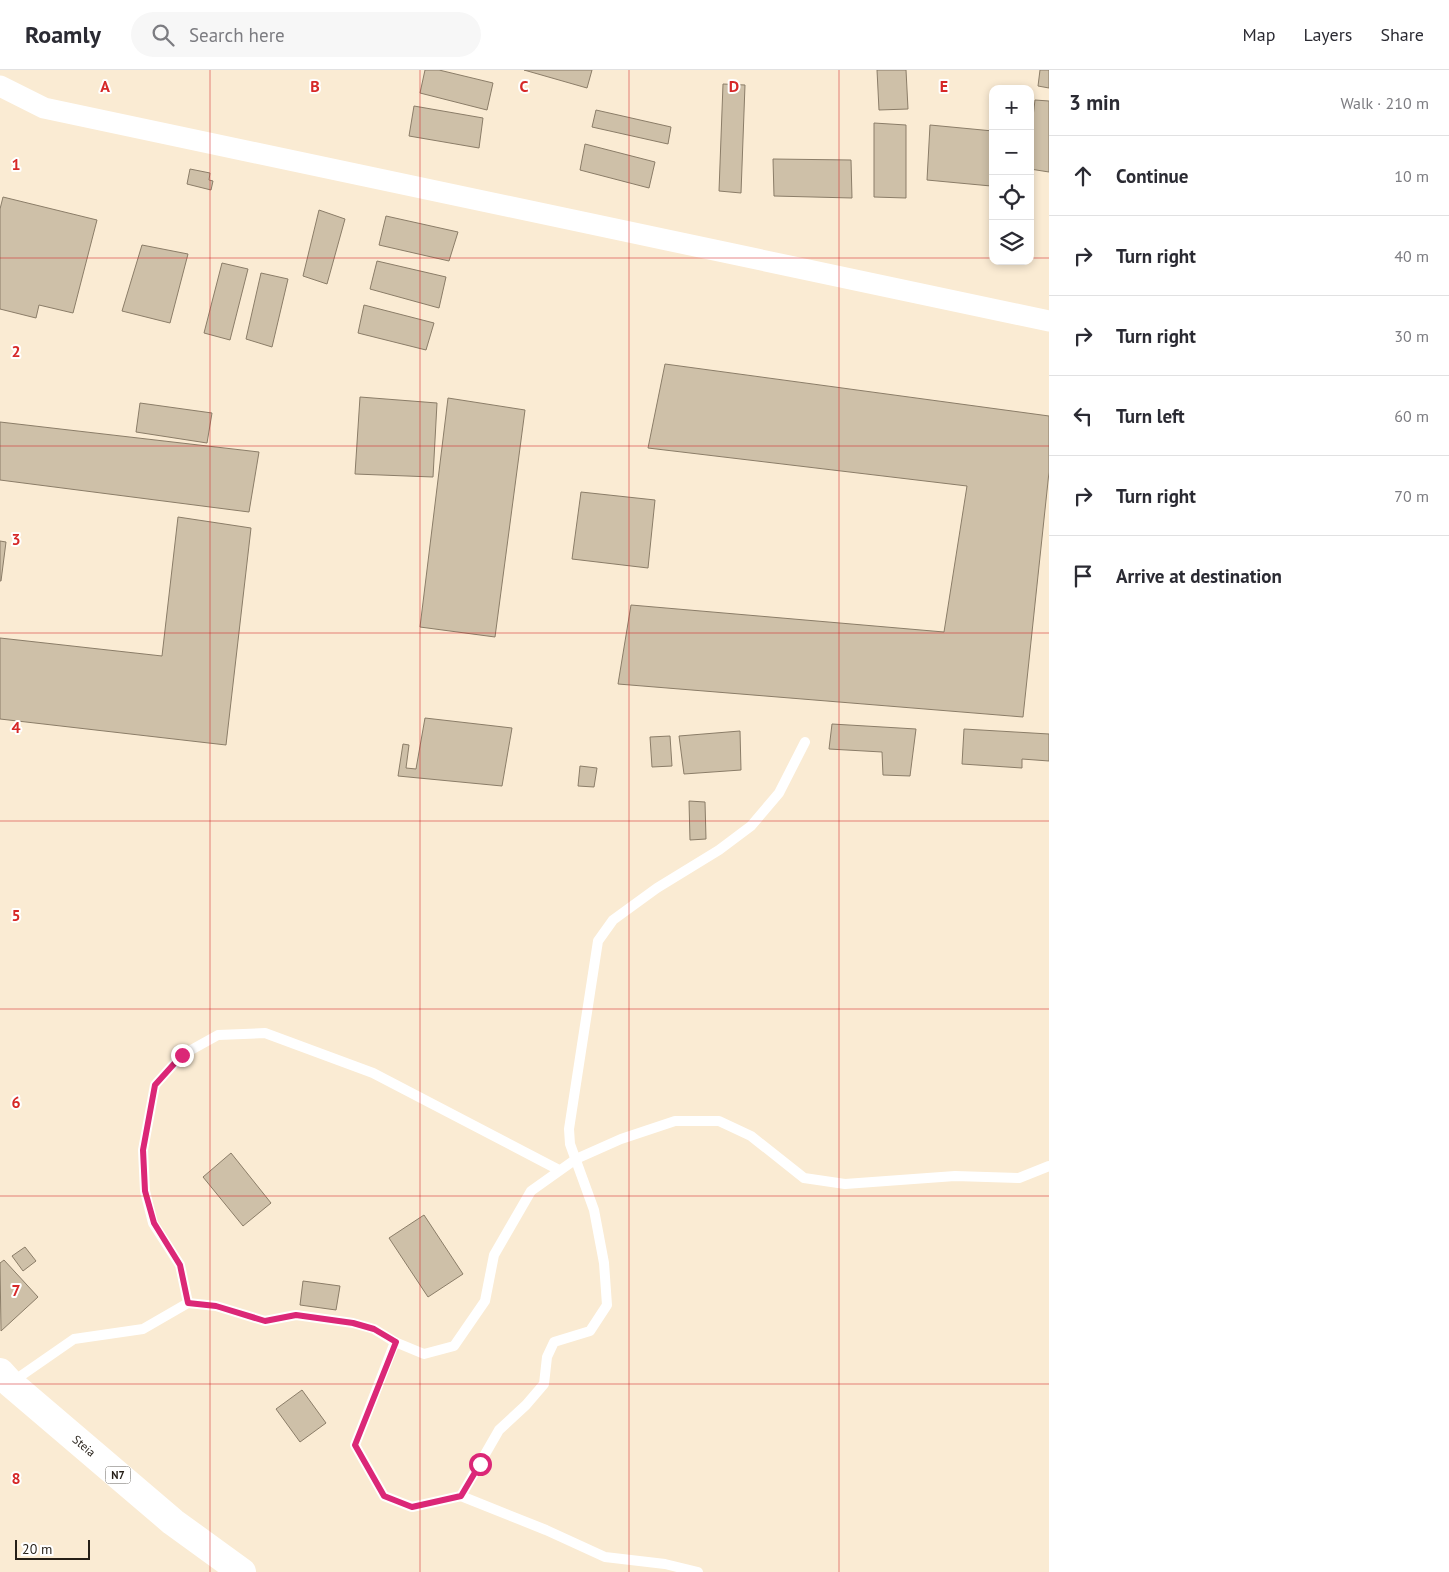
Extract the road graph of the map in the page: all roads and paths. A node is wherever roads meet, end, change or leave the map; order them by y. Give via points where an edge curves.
1 (0, 86) edge
2 (1049, 321) edge
3 (805, 742) dead end
4 (576, 1159) junction
5 (1049, 1166) edge
6 (559, 1170) junction
7 (188, 1303) junction
8 (396, 1342) junction
9 (5, 1378) edge
10 (461, 1496) junction
11 (242, 1572) edge
12 (698, 1572) edge

1 - 2 street via 44,108
3 - 4 lane via 779,793 751,826 614,920 598,941 569,1129
4 - 5 lane via 621,1139 675,1121 719,1121 752,1136 804,1178 845,1184 955,1176 1019,1178
4 - 6 lane
4 - 10 lane via 594,1210 604,1263 607,1305 590,1331 554,1342 547,1357 544,1384 499,1430
6 - 7 lane via 372,1073 264,1033 218,1035 182,1055 155,1085 143,1150 145,1191 154,1223 180,1265
6 - 8 lane via 531,1191 494,1255 485,1301 454,1346 424,1354
7 - 8 lane via 216,1306 265,1321 296,1315 353,1323 374,1329
7 - 9 lane via 143,1329 74,1339
8 - 10 lane via 355,1445 384,1496 412,1507
9 - 11 main road, Steia / N7 via 173,1522
10 - 12 lane via 605,1557 665,1564

